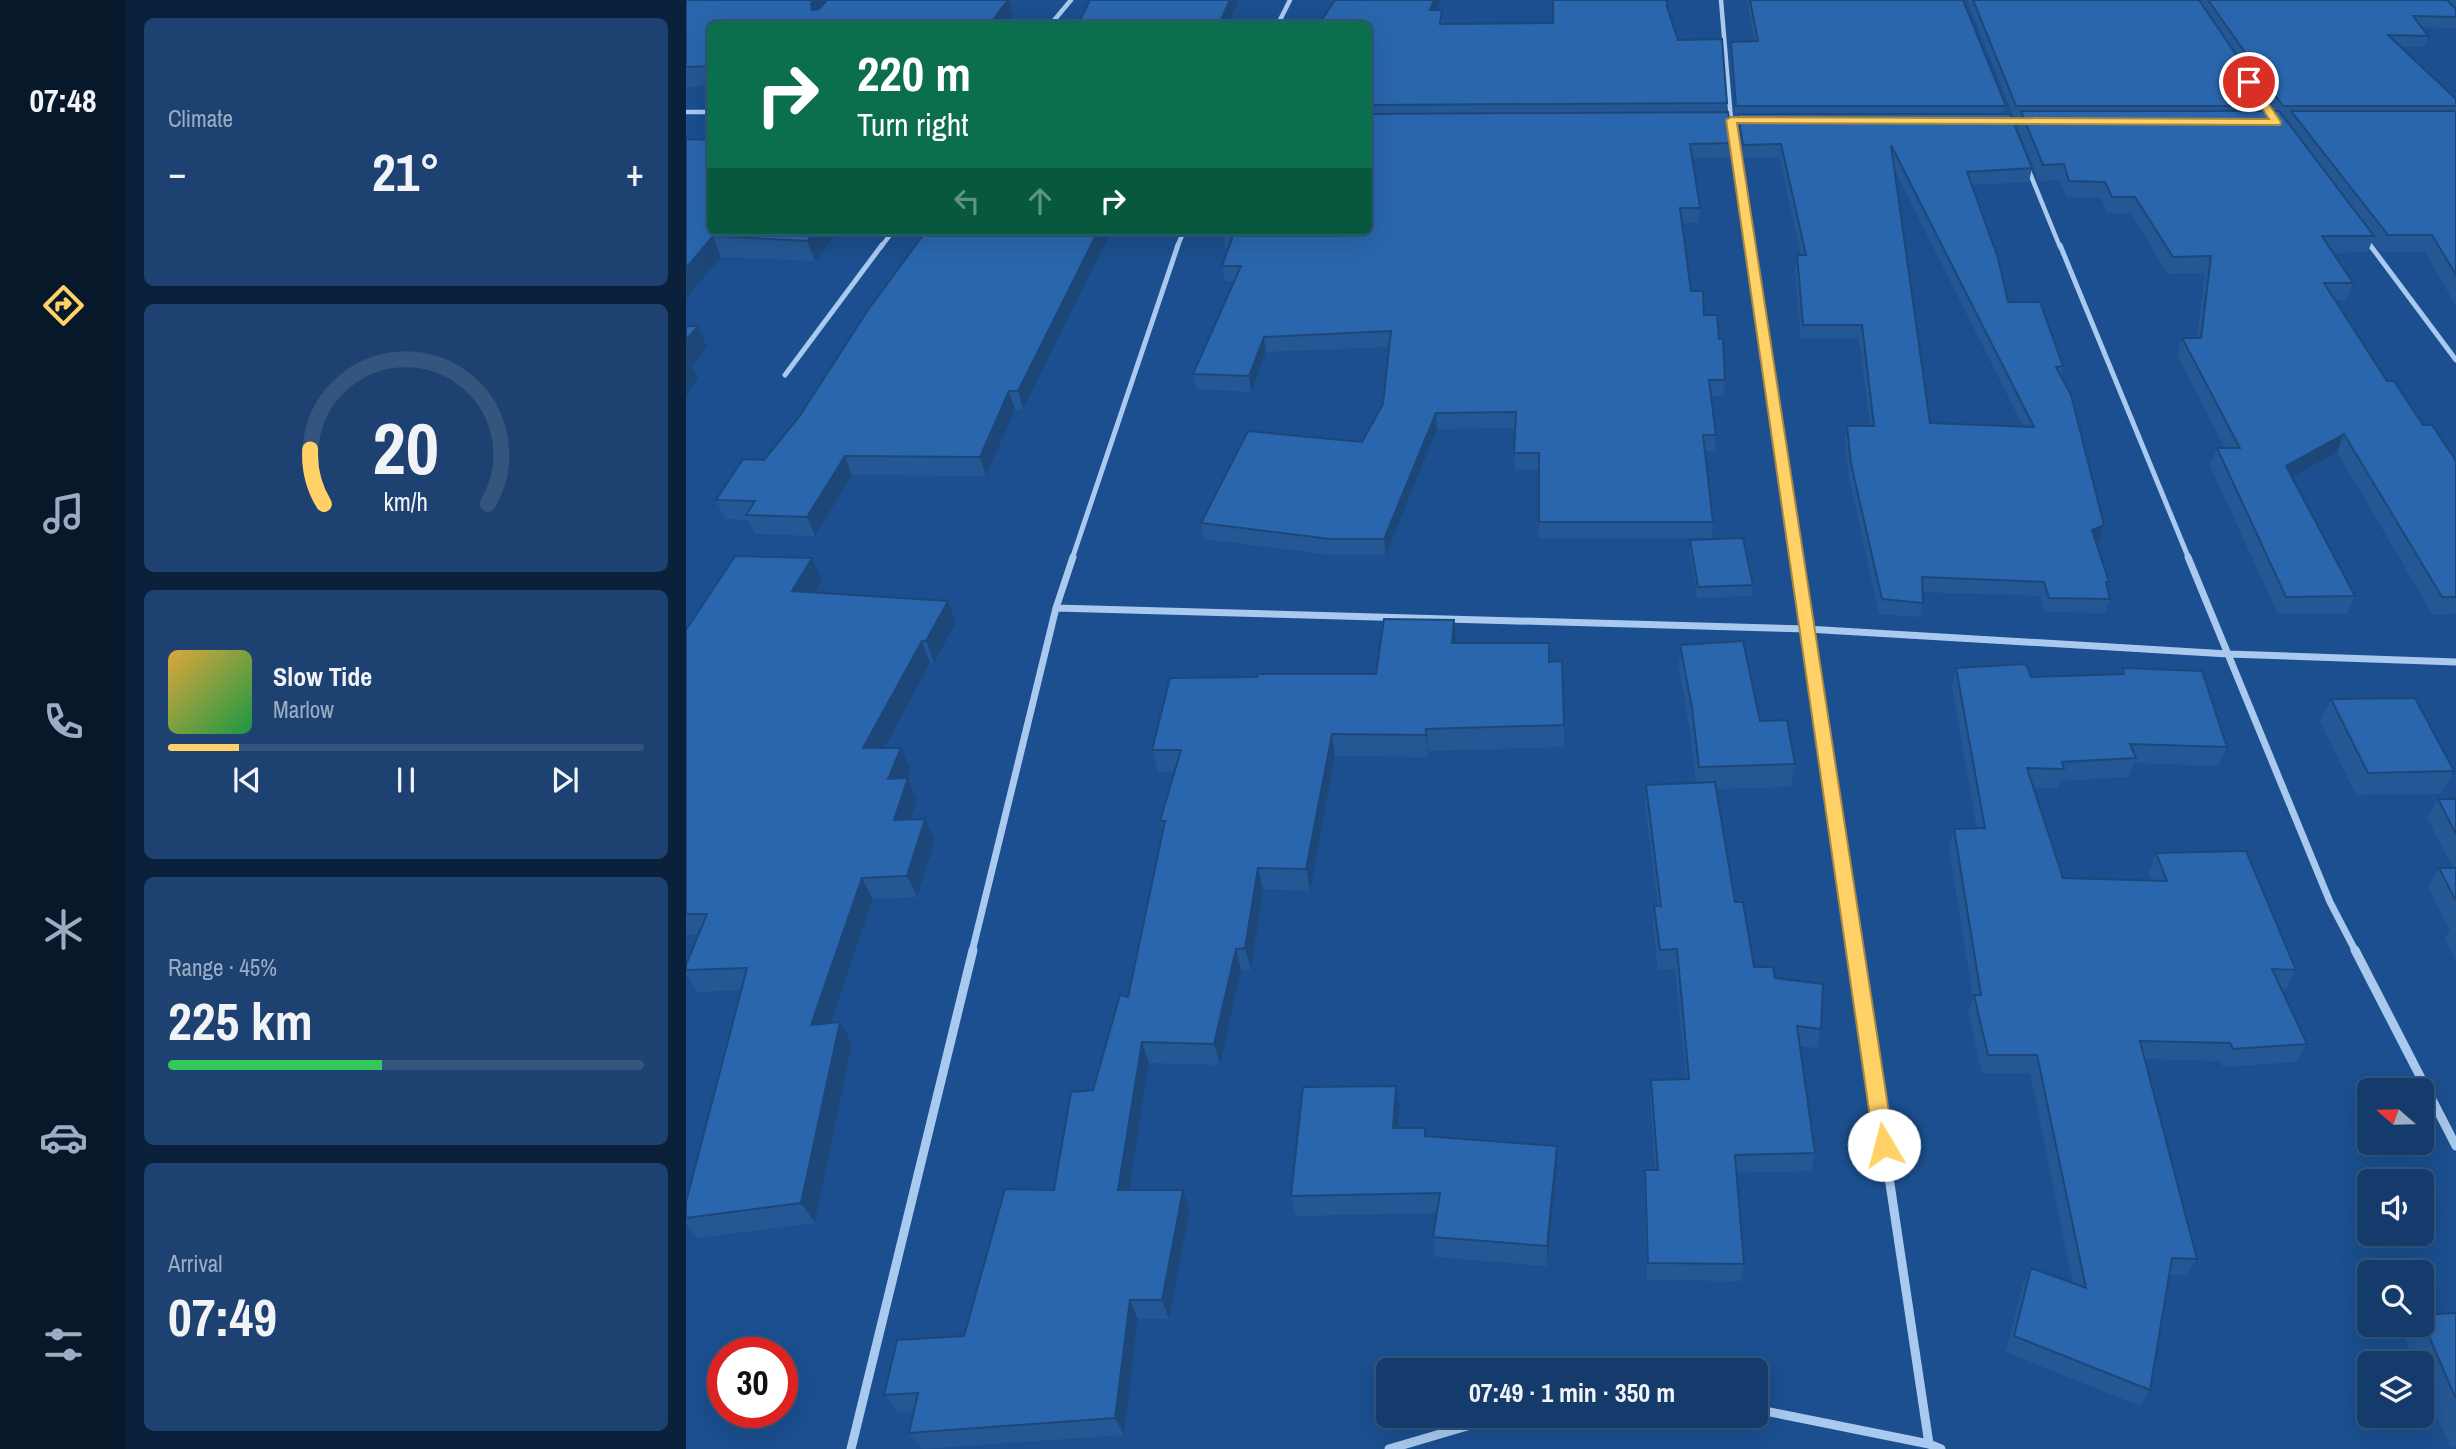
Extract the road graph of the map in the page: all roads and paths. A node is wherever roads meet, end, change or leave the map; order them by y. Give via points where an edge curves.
1 (1071, 0) edge
2 (1290, 0) edge
3 (1721, 0) edge
4 (1054, 21) edge
5 (1280, 21) edge
6 (686, 112) edge
7 (707, 112) edge
8 (1717, 120) edge
9 (1731, 120) junction
10 (1745, 120) edge
11 (2025, 162) edge
12 (2358, 230) edge
13 (889, 235) edge
14 (1182, 235) edge
15 (2456, 360) edge
16 (785, 375) dead end
17 (1056, 608) junction
18 (1807, 629) junction
19 (2228, 654) junction
20 (2456, 663) edge
21 (2456, 1146) edge
22 (1768, 1412) edge
23 (1460, 1428) edge
24 (1928, 1444) junction
25 (851, 1449) edge
26 (1389, 1449) edge
27 (1941, 1449) edge

1 - 4 street
2 - 5 street
3 - 9 street
6 - 7 street
8 - 9 street
9 - 10 street
9 - 18 street
11 - 19 street
12 - 15 street
13 - 16 street
14 - 17 street
17 - 18 street
17 - 25 street
18 - 19 street
18 - 24 street
19 - 20 street
19 - 21 street via 2330,902
22 - 24 street
23 - 26 street
24 - 27 street

